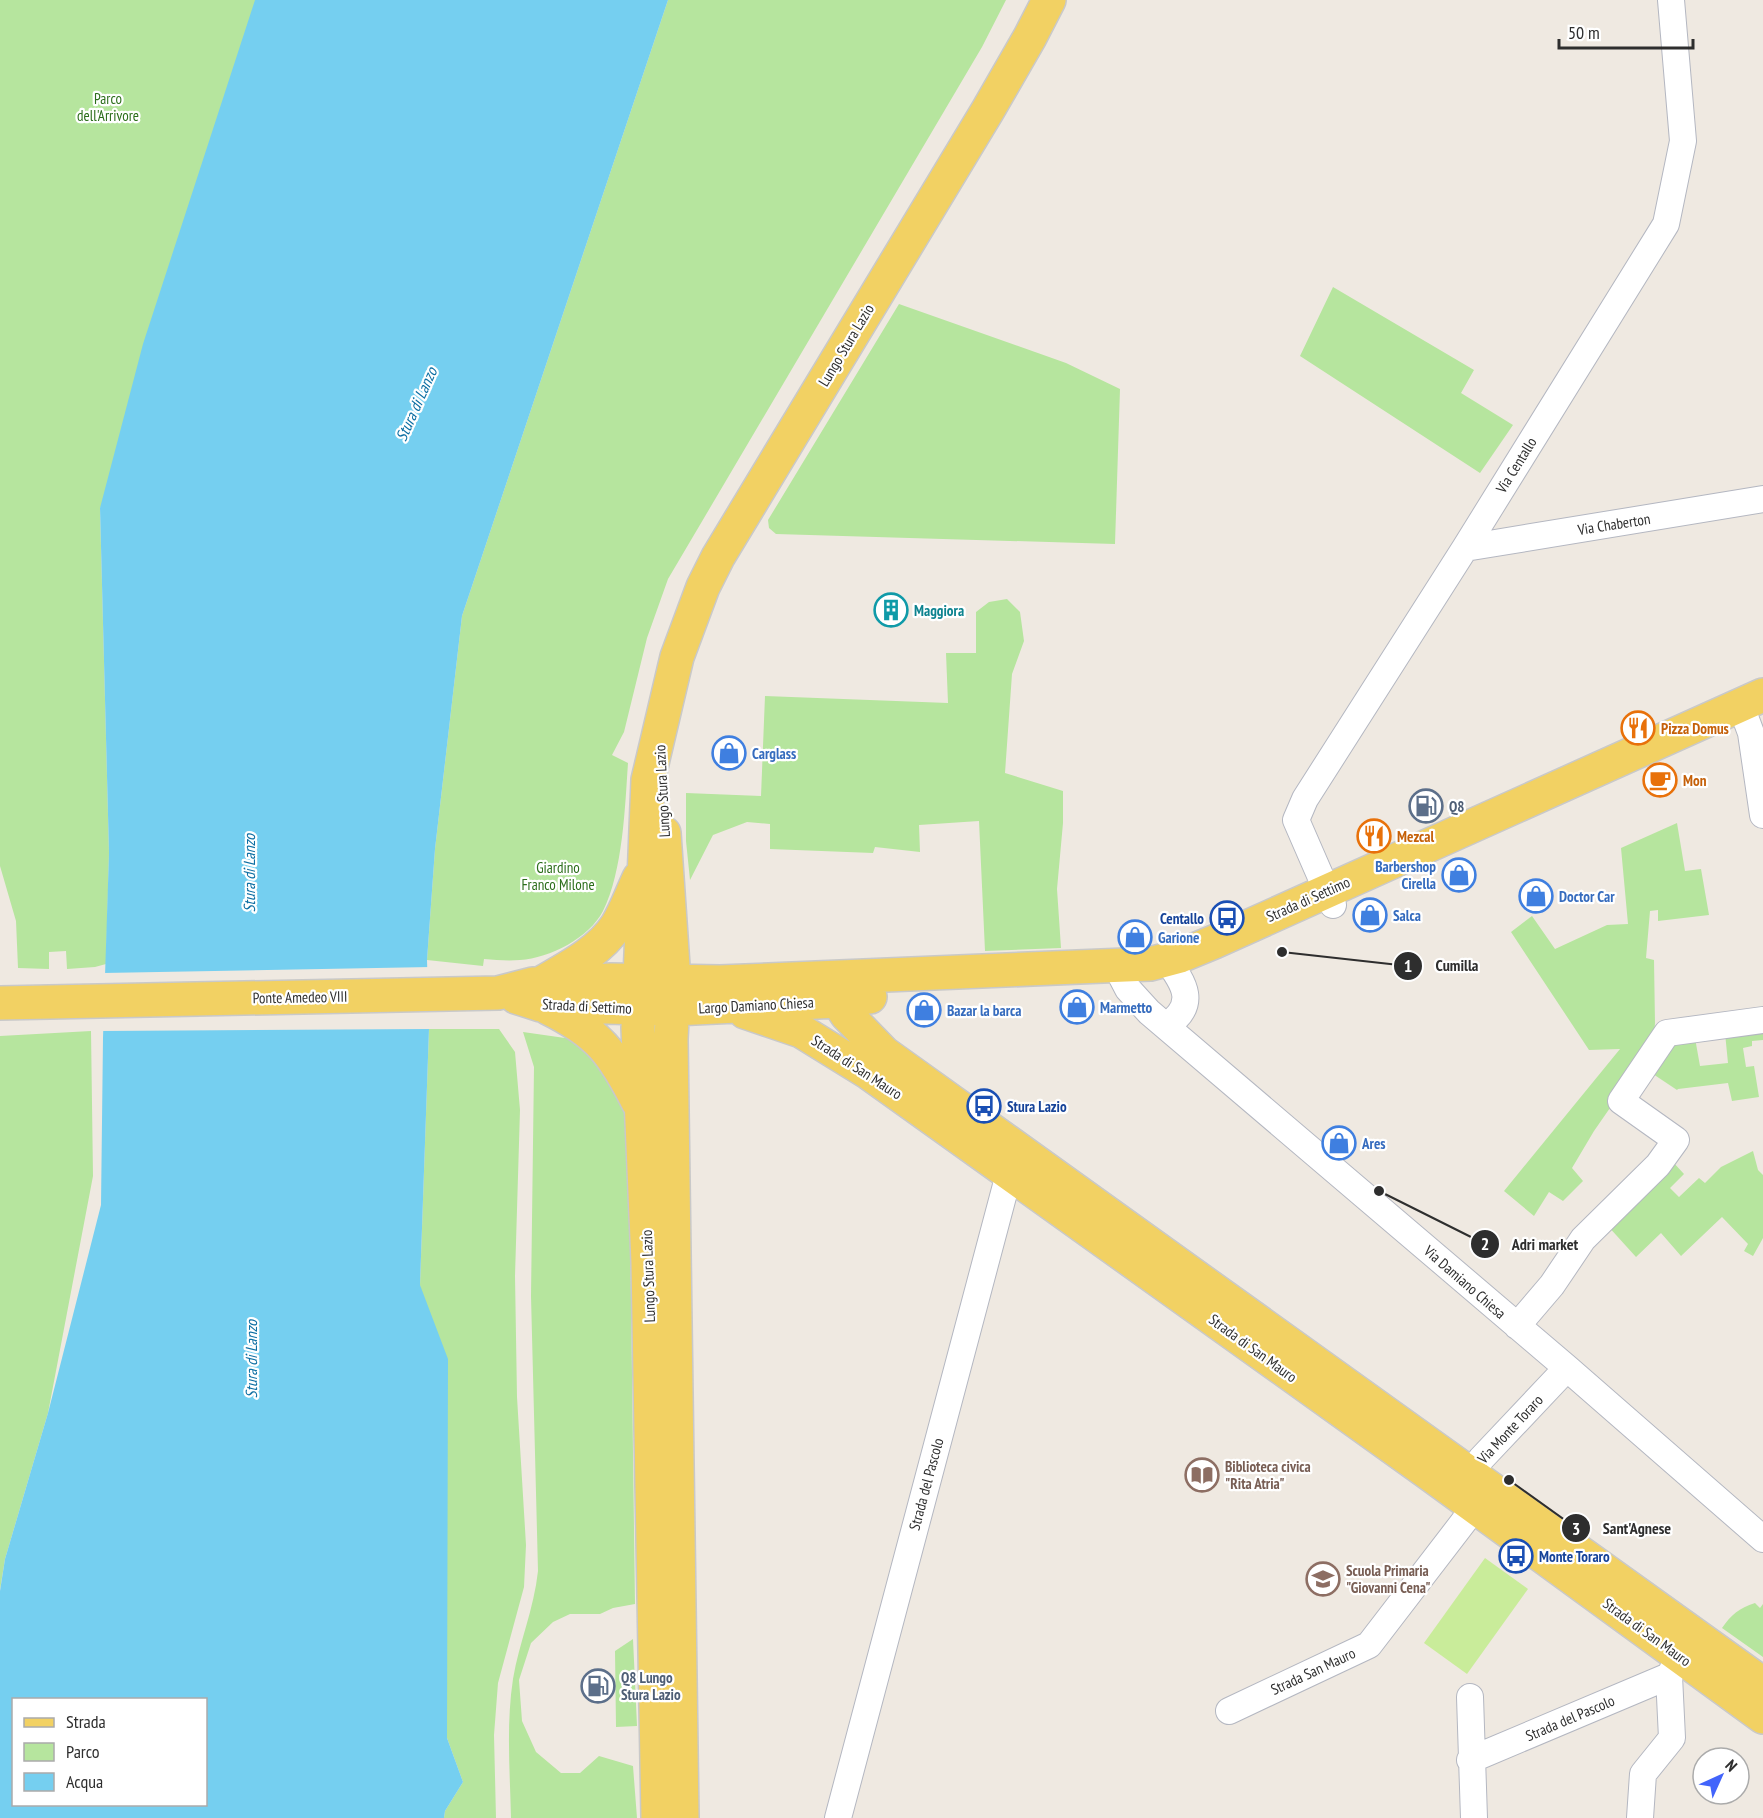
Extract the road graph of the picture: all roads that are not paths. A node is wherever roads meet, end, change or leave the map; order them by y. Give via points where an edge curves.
1 (1049, 0) edge
2 (1671, 0) edge
3 (1763, 499) edge
4 (1465, 548) junction
5 (1753, 708) edge
6 (659, 735) junction
7 (1763, 814) edge
8 (645, 865) junction
9 (1330, 898) junction
10 (1173, 968) junction
11 (1122, 977) junction
12 (830, 990) junction
13 (500, 993) joint
14 (541, 994) junction
15 (640, 994) junction
16 (674, 995) junction
17 (886, 995) junction
18 (0, 1003) edge
19 (729, 1006) junction
20 (1763, 1020) edge
21 (1166, 1026) junction
22 (874, 1044) junction
23 (642, 1110) junction
24 (1015, 1163) junction
25 (1517, 1326) junction
26 (1567, 1368) junction
27 (1466, 1491) junction
28 (1763, 1539) edge
29 (1675, 1666) junction
30 (1763, 1684) edge
31 (1470, 1697) dead end
32 (1229, 1711) dead end
33 (1763, 1717) edge
34 (1470, 1760) junction
35 (658, 1818) edge
36 (682, 1818) edge
37 (838, 1818) edge
38 (1474, 1818) edge
39 (1640, 1818) edge

1 - 6 main road, Lungo Stura Lazio via 988,110 718,557 677,657
2 - 4 street, Via Centallo via 1683,141 1666,224
3 - 4 street, Via Chaberton
4 - 9 street, Via Centallo via 1305,798 1296,820
5 - 7 street via 1751,733
5 - 9 main road, Strada di Settimo
6 - 8 main road, Lungo Stura Lazio via 648,780
6 - 16 main road, Lungo Stura Lazio
8 - 14 main road via 616,926
8 - 15 main road, Lungo Stura Lazio
9 - 10 main road, Strada di Settimo via 1214,942
10 - 11 main road, Strada di Settimo via 1150,964
10 - 21 street via 1186,992 1182,1012
11 - 12 main road, Strada di Settimo
11 - 17 main road, Strada di Settimo
11 - 21 street, Via Damiano Chiesa via 1149,1012
12 - 16 main road, Largo Damiano Chiesa via 720,982
12 - 17 main road, Strada di Settimo
12 - 19 main road, Largo Damiano Chiesa
12 - 22 main road, Strada di San Mauro
13 - 14 main road, Strada di Settimo via 533,984
13 - 18 main road, Ponte Amedeo VIII
14 - 15 main road, Strada di Settimo
14 - 23 main road via 599,1041 612,1056
15 - 16 main road, Strada di Settimo
15 - 23 main road, Lungo Stura Lazio
16 - 19 main road, Largo Damiano Chiesa
16 - 36 main road, Lungo Stura Lazio via 671,1039
17 - 22 main road via 870,1019
19 - 24 main road, Strada di San Mauro via 801,1031
20 - 25 street via 1668,1033 1621,1101 1676,1140 1658,1165 1583,1239 1552,1285
21 - 25 street, Via Damiano Chiesa
22 - 24 main road, Strada di San Mauro
23 - 35 main road, Lungo Stura Lazio
24 - 27 main road, Strada di San Mauro
24 - 37 street, Strada del Pascolo
25 - 26 street, Via Damiano Chiesa
26 - 27 street, Via Monte Toraro
26 - 28 street, Via Damiano Chiesa
27 - 29 main road, Strada di San Mauro
27 - 30 main road, Strada di San Mauro
27 - 32 street, Strada San Mauro via 1369,1645
29 - 33 main road, Strada di San Mauro
29 - 34 street, Strada del Pascolo
29 - 39 street via 1672,1738 1643,1774
31 - 34 street
34 - 38 street

